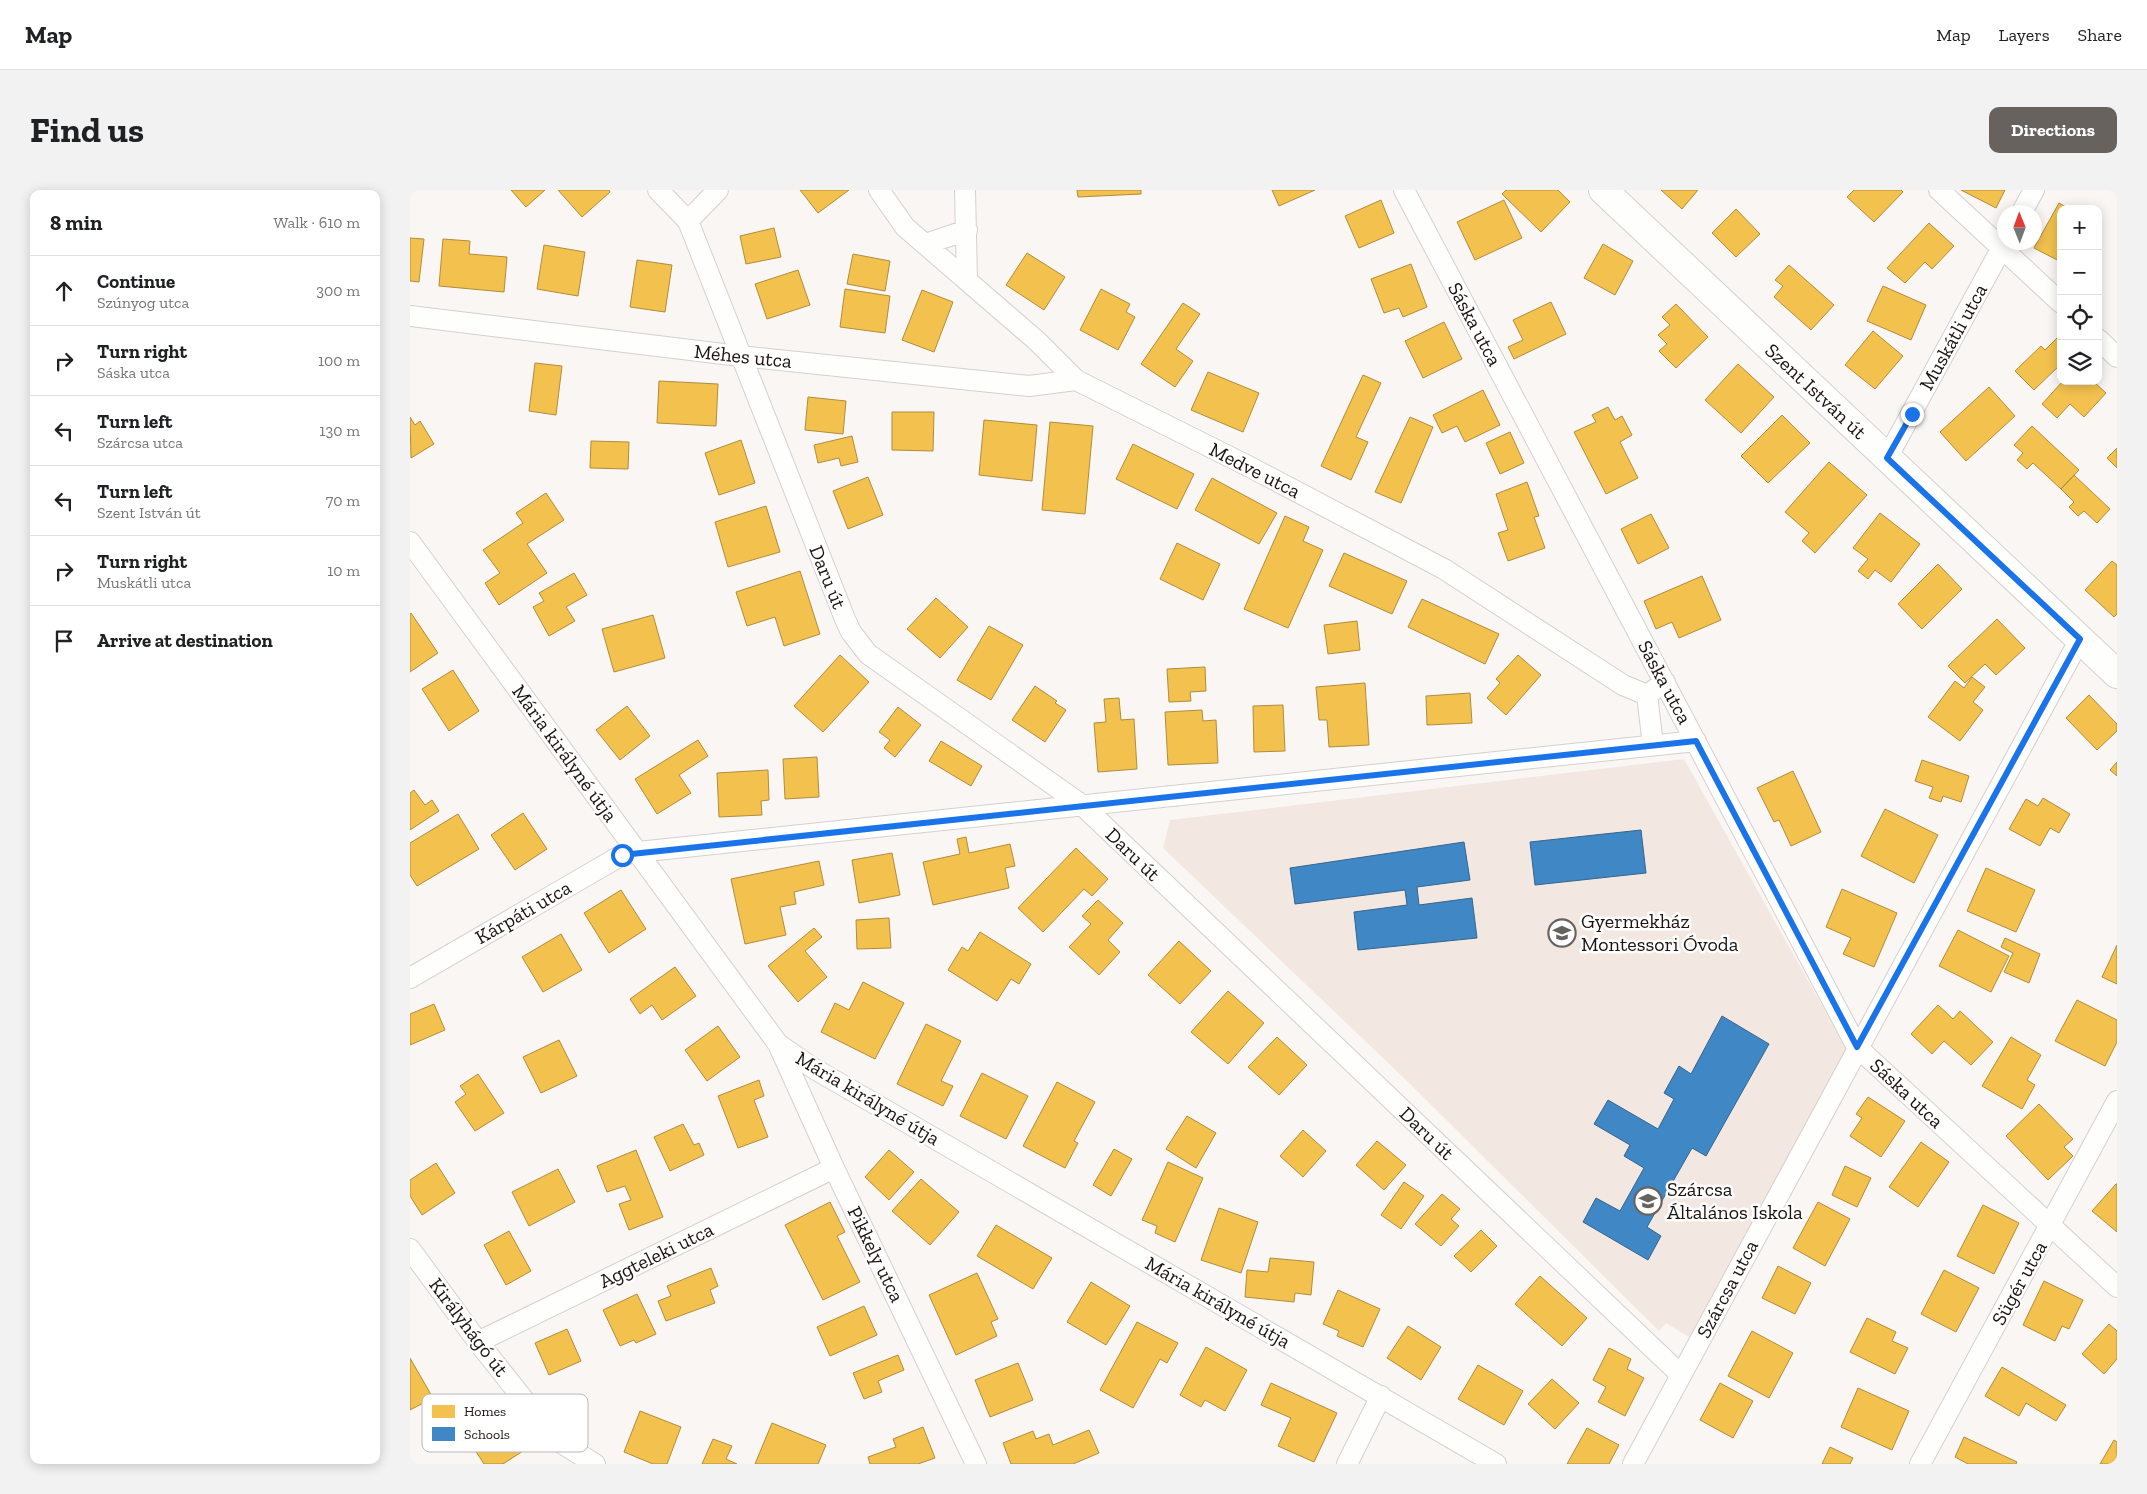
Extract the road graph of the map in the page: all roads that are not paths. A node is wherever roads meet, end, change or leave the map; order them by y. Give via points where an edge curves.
1 (658, 190) edge
2 (718, 190) edge
3 (878, 190) edge
4 (965, 190) edge
5 (1404, 190) edge
6 (1603, 190) edge
7 (1939, 190) edge
8 (2034, 190) edge
9 (2026, 205) edge
10 (688, 221) junction
11 (967, 230) junction
12 (1997, 239) edge
13 (926, 244) junction
14 (2001, 250) edge
15 (2009, 250) edge
16 (967, 280) junction
17 (2057, 300) edge
18 (410, 316) edge
19 (2099, 340) edge
20 (740, 356) junction
21 (2117, 357) edge
22 (1076, 380) junction
23 (1887, 458) junction
24 (410, 542) edge
25 (417, 567) edge
26 (2080, 639) junction
27 (2117, 674) edge
28 (1665, 682) junction
29 (1647, 695) junction
30 (1696, 741) junction
31 (1652, 745) junction
32 (1082, 805) junction
33 (638, 852) junction
34 (410, 978) edge
35 (778, 1044) junction
36 (1857, 1047) junction
37 (2117, 1101) edge
38 (834, 1168) junction
39 (2050, 1226) junction
40 (410, 1248) edge
41 (2117, 1287) edge
42 (478, 1342) junction
43 (1681, 1375) junction
44 (519, 1394) edge
45 (1381, 1396) junction
46 (575, 1452) edge
47 (595, 1464) edge
48 (976, 1464) edge
49 (1347, 1464) edge
50 (1496, 1464) edge
51 (1633, 1464) edge
52 (1920, 1464) edge

1 - 10 street, Daru út
2 - 10 street
3 - 13 street, Medve utca via 905,226
4 - 11 street
5 - 28 street, Sáska utca
6 - 23 street, Szent István út
7 - 12 street
8 - 9 street
10 - 20 street, Daru út
11 - 13 street
11 - 16 street
13 - 16 street, Medve utca
14 - 23 street, Muskátli utca
15 - 17 street
16 - 22 street, Medve utca
18 - 20 street, Méhes utca
19 - 21 street
20 - 22 street, Méhes utca via 1028,386
20 - 32 street, Daru út via 844,620 859,644 868,654
22 - 29 street, Medve utca via 1444,569 1623,685
23 - 26 street, Szent István út
24 - 25 street, Mária királyné útja
25 - 33 street, Mária királyné útja
26 - 27 street, Szent István út
26 - 36 street, Szárcsa utca
28 - 29 street
28 - 30 street, Sáska utca
29 - 31 street
30 - 31 street, Kárpáti utca
30 - 36 street, Sáska utca
31 - 32 street, Kárpáti utca
32 - 33 street, Kárpáti utca
32 - 43 street, Daru út
33 - 34 street, Kárpáti utca via 622,855
33 - 35 street, Mária királyné útja
35 - 38 street, Pikkely utca
35 - 45 street, Mária királyné útja via 814,1068
36 - 39 street, Sáska utca
36 - 43 street, Szárcsa utca
37 - 39 street, Sügér utca
38 - 42 street, Aggteleki utca
38 - 48 street, Pikkely utca
39 - 41 street, Sáska utca
39 - 52 street, Sügér utca
40 - 42 street, Királyhágó út
42 - 44 street, Királyhágó út
43 - 51 street, Szárcsa utca
45 - 49 street
45 - 50 street, Mária királyné útja
46 - 47 street, Királyhágó út

